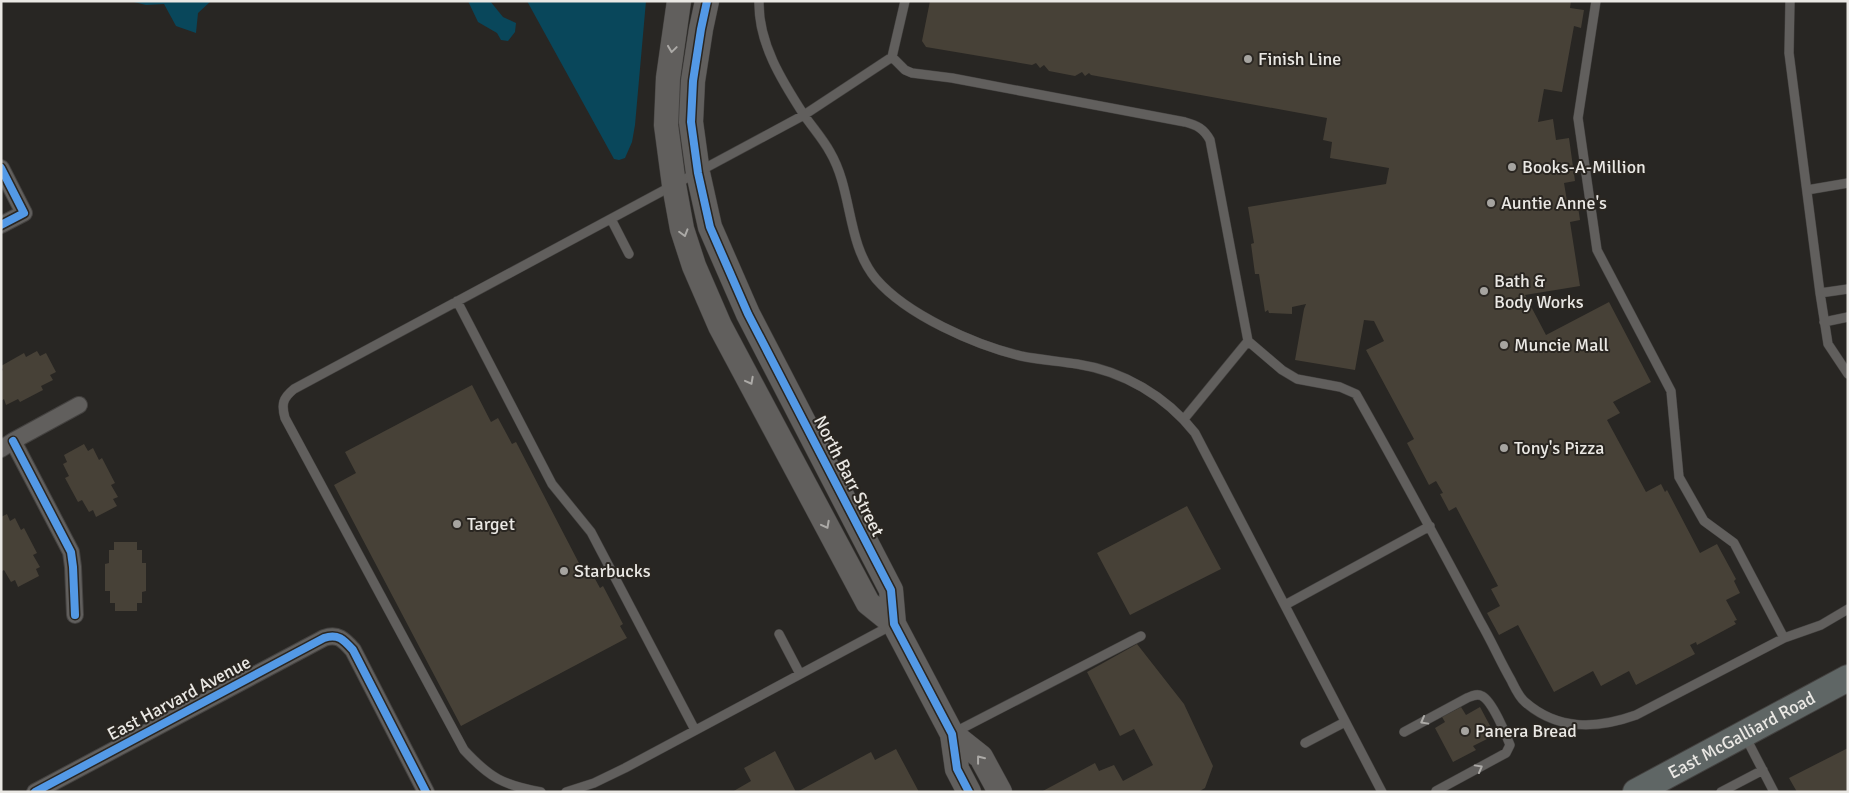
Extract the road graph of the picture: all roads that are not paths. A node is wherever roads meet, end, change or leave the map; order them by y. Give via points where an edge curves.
1 (679, 1) edge
2 (707, 1) edge
3 (758, 1) edge
4 (905, 1) edge
5 (1596, 1) edge
6 (1790, 1) edge
7 (892, 57) junction
8 (804, 115) junction
9 (1, 168) edge
10 (698, 173) junction
11 (1848, 183) edge
12 (674, 186) junction
13 (1806, 190) junction
14 (611, 219) junction
15 (1, 225) edge
16 (629, 254) dead end
17 (1848, 289) edge
18 (1820, 293) junction
19 (457, 301) junction
20 (1848, 317) edge
21 (1824, 322) junction
22 (1248, 341) junction
23 (1848, 374) edge
24 (79, 405) dead end
25 (1184, 419) junction
26 (7, 445) edge
27 (1430, 526) junction
28 (1285, 605) junction
29 (1848, 609) edge
30 (75, 615) dead end
31 (894, 624) junction
32 (779, 634) dead end
33 (1141, 636) dead end
34 (1784, 638) junction
35 (800, 674) junction
36 (1848, 678) edge
37 (1345, 722) junction
38 (695, 730) junction
39 (1404, 732) dead end
40 (952, 734) junction
41 (1744, 734) junction
42 (1305, 743) dead end
43 (1763, 770) junction
44 (424, 791) edge
45 (1436, 791) edge
46 (35, 792) edge
47 (541, 792) edge
48 (566, 792) edge
49 (969, 792) edge
50 (1000, 792) edge
51 (1382, 792) edge
52 (1636, 792) edge
53 (1721, 792) edge
54 (1774, 792) edge

1 -> 12 street, North Barr Street via 668,78 667,116
2 - 10 street, North Barr Street via 691,122
3 - 8 lane via 762,30 773,63
4 - 7 lane
5 - 34 lane via 1578,118 1597,250 1671,390 1680,477 1704,522 1734,543
6 - 13 lane via 1789,52
7 - 8 lane
7 - 22 lane via 912,73 1185,122 1206,132
8 - 10 lane
8 - 25 lane via 836,164 855,235 867,265 892,294 954,332 988,346 1022,356 1079,364 1132,381
9 - 15 street via 24,213
10 - 12 lane
10 - 31 street, North Barr Street via 708,221 719,251 748,314 891,590
11 - 13 lane
12 - 14 lane
12 -> 31 street, North Barr Street via 682,229 694,266 720,326 868,603
13 - 18 lane
14 - 16 lane
14 - 19 lane
17 - 18 lane
18 - 21 lane
19 - 38 lane via 552,484 591,532
19 - 47 lane via 294,389 286,396 283,410 464,750 499,780
20 - 21 lane
21 - 23 lane via 1828,344
22 - 25 lane
22 - 27 lane via 1297,379 1340,387 1356,394
24 - 26 street
25 - 28 lane via 1195,433
26 - 30 street via 70,552
27 - 28 lane
27 - 34 lane via 1518,693 1525,702 1554,720 1595,726 1636,715
28 - 37 lane
29 - 34 lane via 1821,625
31 - 35 lane
31 - 40 street, North Barr Street
32 - 35 lane
33 - 40 lane
35 - 38 lane
36 - 41 main road, East McGalliard Road
37 - 42 lane
37 - 51 lane
38 - 48 lane via 602,779
45 -> 39 lane via 1506,753 1510,745 1496,714 1484,697 1477,694
40 - 49 street, North Barr Street via 957,769
50 -> 40 street, North Barr Street via 981,757
41 - 43 lane
41 - 52 main road, East McGalliard Road
43 - 53 lane
43 - 54 lane
44 - 46 street, East Harvard Avenue via 353,650 343,639 330,636

